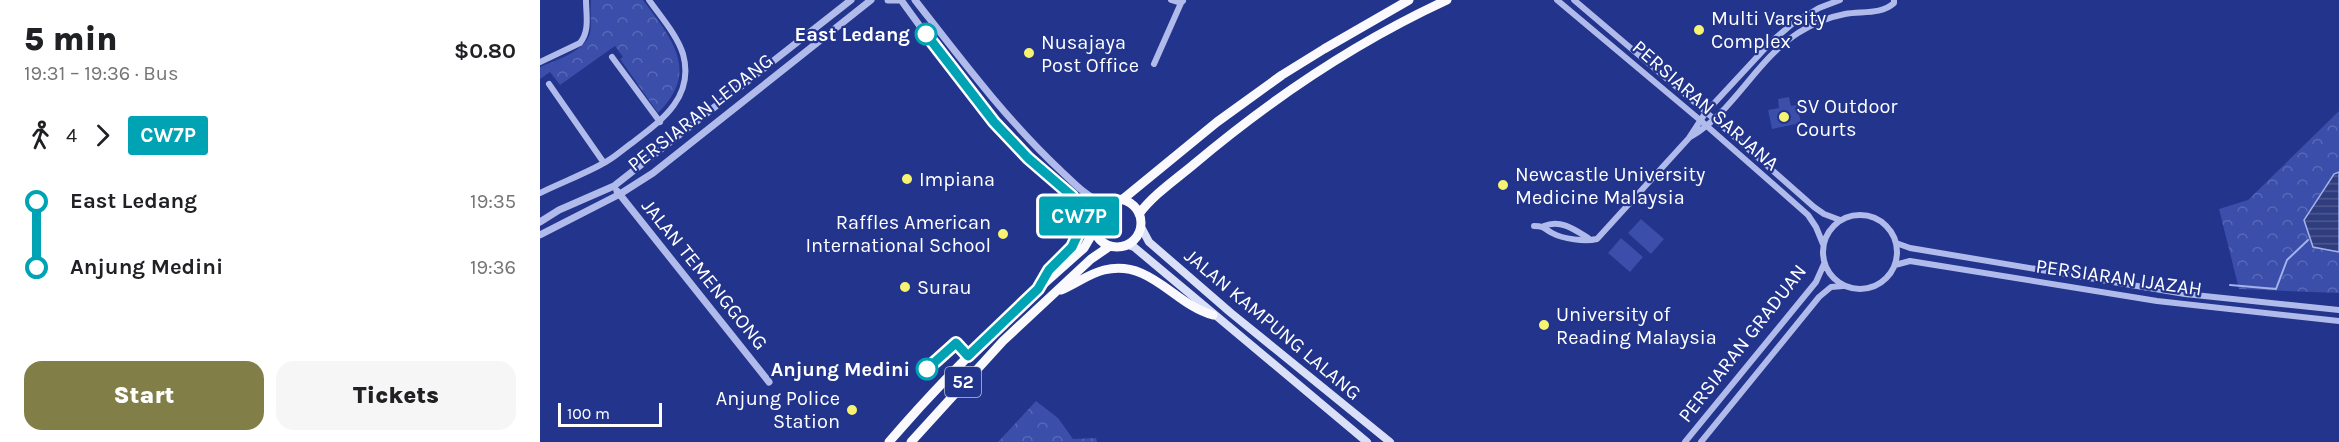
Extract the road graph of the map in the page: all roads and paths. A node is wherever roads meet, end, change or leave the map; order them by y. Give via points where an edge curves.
1 (586, 0) edge
2 (649, 0) edge
3 (851, 0) edge
4 (871, 0) edge
5 (888, 0) edge
6 (899, 0) edge
7 (915, 0) edge
8 (1171, 0) edge
9 (1409, 0) edge
10 (1447, 0) edge
11 (1557, 0) edge
12 (1574, 0) edge
13 (1839, 0) edge
14 (1894, 0) edge
15 (1182, 2) edge
16 (612, 57) dead end
17 (540, 62) edge
18 (1154, 64) dead end
19 (549, 84) dead end
20 (1706, 112) junction
21 (1714, 119) junction
22 (1700, 120) junction
23 (660, 122) junction
24 (1707, 127) junction
25 (1689, 138) junction
26 (604, 164) junction
27 (614, 186) junction
28 (540, 192) edge
29 (620, 194) junction
30 (1072, 196) junction
31 (1123, 200) junction
32 (1104, 203) junction
33 (1139, 214) junction
34 (1840, 220) junction
35 (540, 222) edge
36 (1534, 226) dead end
37 (1544, 226) junction
38 (1094, 227) junction
39 (1141, 227) junction
40 (540, 235) edge
41 (1591, 240) junction
42 (1896, 243) junction
43 (1823, 244) junction
44 (1128, 245) junction
45 (1110, 246) junction
46 (1824, 264) junction
47 (1895, 265) junction
48 (1843, 286) junction
49 (1038, 289) junction
50 (1056, 291) junction
51 (2339, 310) edge
52 (1213, 315) junction
53 (2339, 321) edge
54 (770, 382) dead end
55 (889, 442) edge
56 (910, 442) edge
57 (1366, 442) edge
58 (1390, 442) edge
59 (1685, 442) edge
60 (1701, 442) edge

1 - 17 street via 584,38
2 - 23 street, PERSIARAN LEDANG via 683,56 680,93 673,109
3 - 27 street, PERSIARAN LEDANG
4 - 29 street, PERSIARAN LEDANG via 653,173
5 - 6 street
6 - 30 street via 994,122
7 - 32 street via 1035,145 1075,184
8 - 15 street
9 - 31 highway via 1315,54 1217,122
10 - 33 highway via 1292,88 1228,135
11 - 22 street, PERSIARAN SARJANA
12 - 20 street, PERSIARAN SARJANA
13 - 20 street via 1792,24
14 - 21 street via 1887,9 1845,14 1798,33 1779,48
15 - 18 street
16 - 23 street
19 - 26 street
20 - 21 street, PERSIARAN SARJANA
20 - 22 street
21 - 24 street
21 - 34 street, PERSIARAN SARJANA via 1814,207
22 - 24 street, PERSIARAN SARJANA
22 - 25 street
23 - 26 street, PERSIARAN LEDANG
24 - 25 street
24 - 43 street, PERSIARAN SARJANA via 1808,215
25 - 41 street via 1597,239
26 - 28 street, PERSIARAN LEDANG
27 - 29 street, JALAN TEMENGGONG
27 - 35 street, PERSIARAN LEDANG
29 - 40 street, PERSIARAN LEDANG
29 - 54 street, JALAN TEMENGGONG
30 - 38 street via 1086,210
30 - 49 highway via 1079,214 1078,235
31 - 32 highway
31 - 33 highway
32 - 38 highway via 1097,210
33 - 39 highway
34 - 42 street via 1851,215 1875,217 1892,232
34 - 43 street
36 - 37 street
37 - 41 street via 1568,238
37 - 41 street via 1560,224
38 - 45 highway via 1102,242
38 - 49 highway, 52 via 1084,249
39 - 44 highway
39 - 58 main road, JALAN KAMPUNG LALANG via 1149,242 1231,314
42 - 47 street
42 - 51 street, PERSIARAN IJAZAH via 2185,294
43 - 46 street
44 - 45 highway
44 - 52 main road, JALAN KAMPUNG LALANG
45 - 50 highway, 52
46 - 48 street
46 - 59 street, PERSIARAN GRADUAN via 1816,282
47 - 48 street via 1878,285 1860,290
47 - 53 street, PERSIARAN IJAZAH via 1910,261 2157,301
48 - 60 street, PERSIARAN GRADUAN via 1831,287 1819,297
49 - 55 highway, 52 via 968,356
50 - 52 highway via 1103,270 1130,269
50 - 56 highway, 52 via 978,366
52 - 57 main road, JALAN KAMPUNG LALANG

